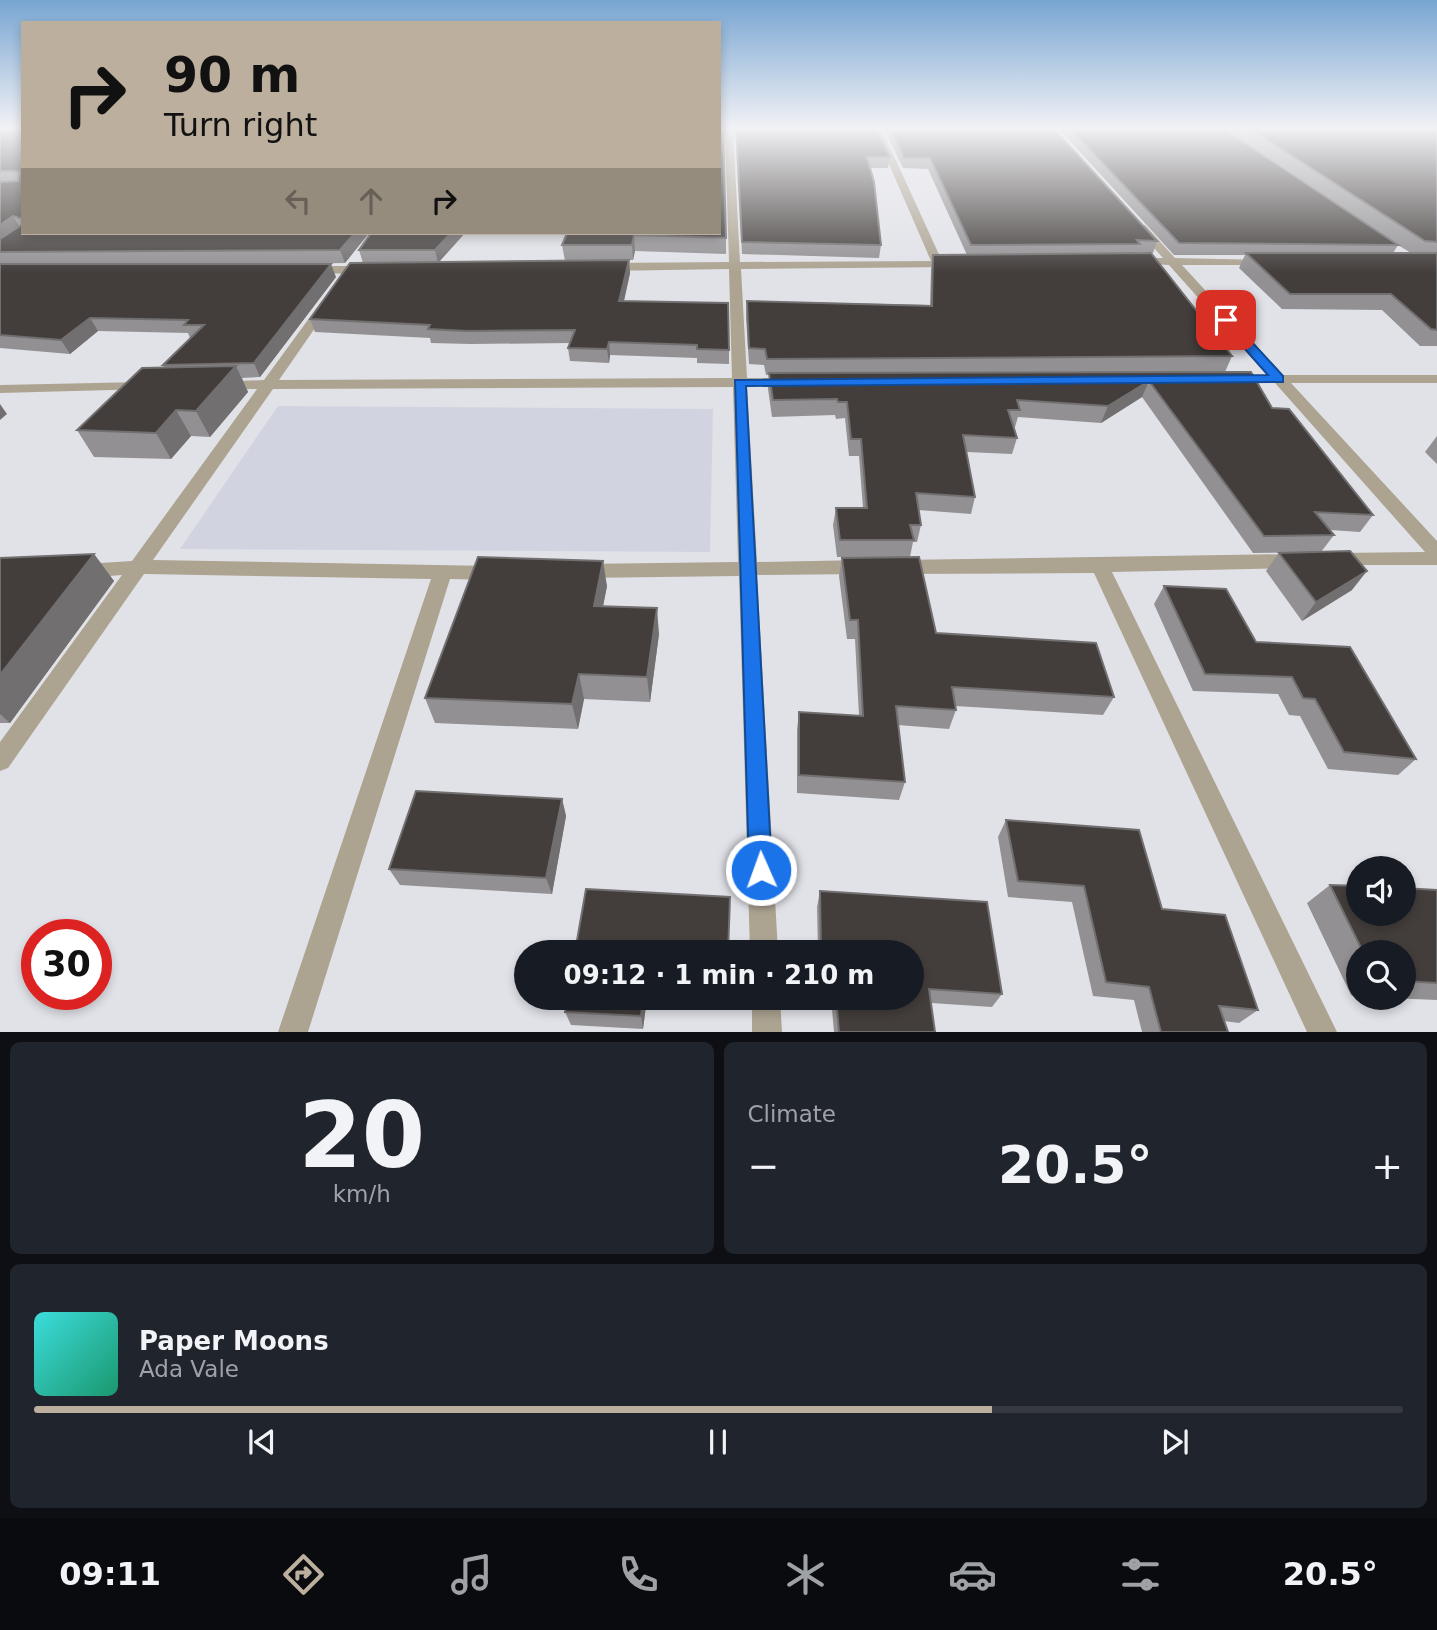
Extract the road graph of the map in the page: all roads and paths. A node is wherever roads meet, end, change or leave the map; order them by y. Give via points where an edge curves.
1 (899, 177) edge
2 (725, 187) edge
3 (1135, 220) edge
4 (362, 252) edge
5 (1173, 261) junction
6 (1118, 262) edge
7 (1279, 262) edge
8 (938, 264) junction
9 (966, 264) edge
10 (736, 265) junction
11 (598, 267) edge
12 (349, 270) junction
13 (377, 270) edge
14 (293, 271) edge
15 (1279, 379) junction
16 (1437, 379) edge
17 (1223, 380) edge
18 (808, 382) edge
19 (739, 383) junction
20 (270, 384) junction
21 (202, 385) edge
22 (162, 386) edge
23 (0, 389) edge
24 (1437, 556) edge
25 (1100, 566) junction
26 (139, 567) junction
27 (749, 567) junction
28 (69, 571) edge
29 (567, 571) edge
30 (512, 572) edge
31 (442, 574) junction
32 (0, 761) edge
33 (764, 940) edge
34 (766, 1010) edge
35 (293, 1031) edge
36 (767, 1031) edge
37 (1322, 1031) edge

1 - 8 street
2 - 10 street
3 - 5 street
4 - 12 street
5 - 6 street
5 - 7 street
5 - 15 street
8 - 9 street
8 - 10 street
10 - 11 street
10 - 19 street
12 - 13 street
12 - 14 street
12 - 20 street
15 - 16 street
15 - 17 street
15 - 24 street
18 - 19 street
19 - 20 street
19 - 27 street
20 - 21 street
20 - 26 street
22 - 23 street
24 - 25 street
25 - 27 street
25 - 37 street
26 - 28 street
26 - 31 street
26 - 32 street
27 - 29 street
27 - 33 street
30 - 31 street
31 - 35 street
34 - 36 street

